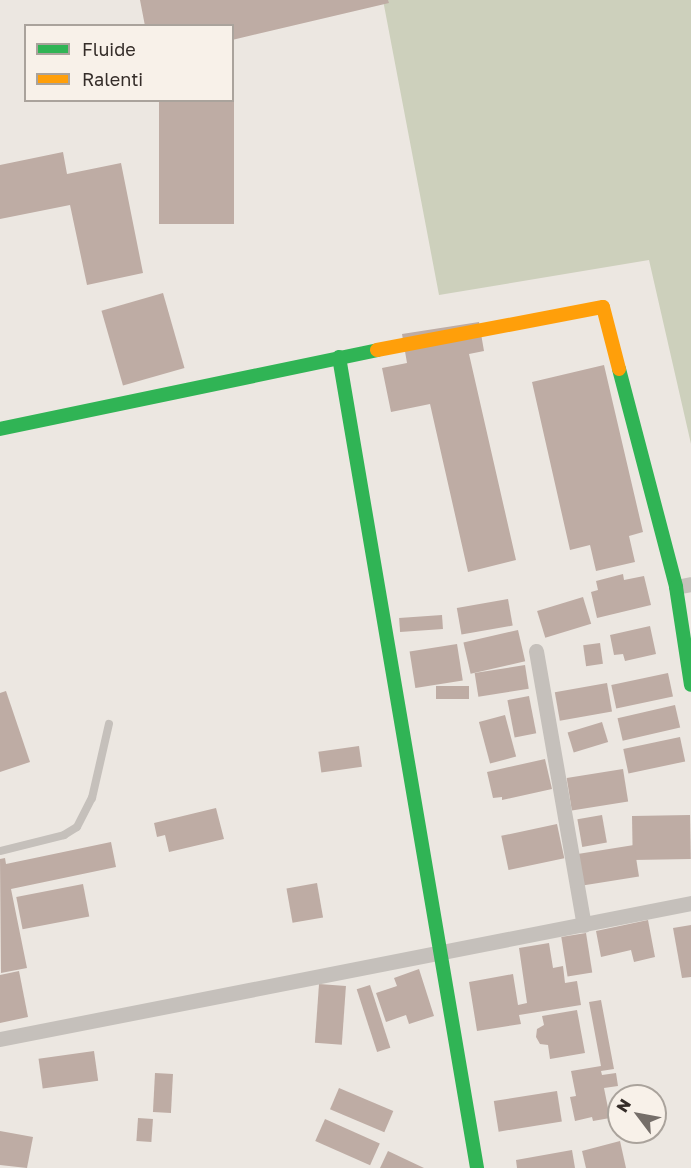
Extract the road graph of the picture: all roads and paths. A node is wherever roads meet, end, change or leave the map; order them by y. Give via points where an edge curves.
1 (339, 357) junction
2 (0, 429) edge
3 (683, 585) edge
4 (536, 651) dead end
5 (691, 685) edge
6 (109, 724) dead end
7 (0, 851) edge
8 (691, 903) edge
9 (584, 925) junction
10 (442, 953) junction
11 (0, 1039) edge
12 (477, 1168) edge

1 - 2 street
1 - 3 street via 603,307
1 - 10 street
3 - 5 street
4 - 9 street
6 - 7 lane via 92,798 77,827 64,835
8 - 9 street
9 - 10 street
10 - 11 street
10 - 12 street

